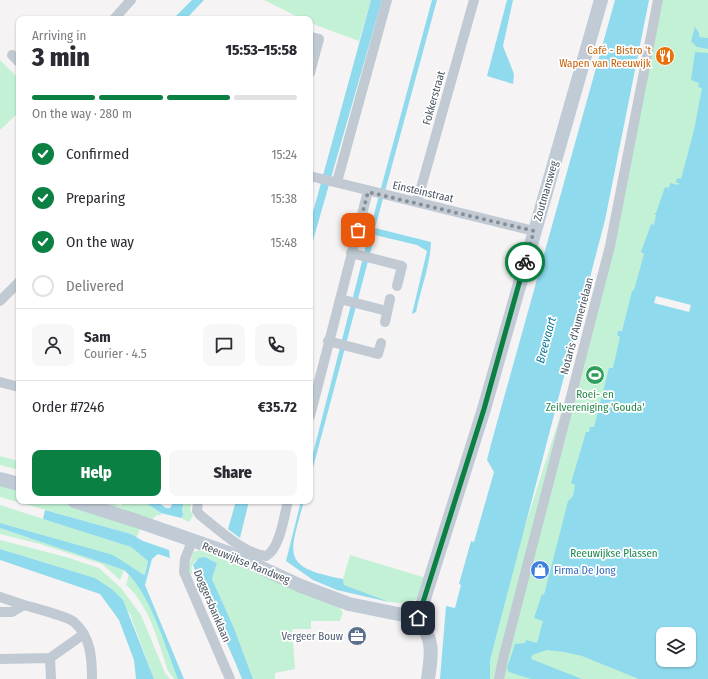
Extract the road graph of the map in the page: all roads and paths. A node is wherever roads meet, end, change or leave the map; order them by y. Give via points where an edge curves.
1 (131, 0) edge
2 (387, 0) edge
3 (474, 0) edge
4 (601, 0) edge
5 (658, 0) edge
6 (117, 16) edge
7 (313, 38) edge
8 (313, 62) edge
9 (315, 177) edge
10 (334, 182) junction
11 (372, 192) junction
12 (418, 202) junction
13 (534, 231) junction
14 (352, 253) junction
15 (16, 285) edge
16 (397, 286) dead end
17 (340, 299) junction
18 (390, 299) dead end
19 (0, 301) edge
20 (388, 311) junction
21 (385, 322) dead end
22 (328, 341) junction
23 (382, 343) dead end
24 (0, 382) edge
25 (16, 387) edge
26 (313, 404) edge
27 (0, 479) edge
28 (16, 483) edge
29 (83, 504) edge
30 (198, 504) edge
31 (287, 504) edge
32 (192, 541) junction
33 (0, 597) edge
34 (24, 605) junction
35 (0, 612) edge
36 (418, 618) junction
37 (84, 634) junction
38 (50, 658) junction
39 (0, 659) edge
40 (50, 679) edge
41 (92, 679) edge
42 (230, 679) edge
43 (428, 679) edge
44 (499, 679) edge

1 - 6 street
2 - 10 street
3 - 12 street, Fokkerstraat
4 - 13 street, Zoutmansweg
5 - 44 street, Notaris d'Aumerielaan via 610,246
7 - 8 street via 319,39
9 - 10 street, Einsteinstraat
10 - 11 street, Einsteinstraat
11 - 12 street, Einsteinstraat
11 - 14 street
12 - 13 street, Einsteinstraat
13 - 36 street, Zoutmansweg via 484,409
14 - 16 street via 402,266
14 - 17 street
15 - 19 street
17 - 20 street
17 - 22 street
18 - 20 street
20 - 21 street
22 - 23 street via 378,354
22 - 26 street
24 - 25 street
27 - 28 street
29 - 32 street, Reeuwijkse Randweg
30 - 31 street via 197,511 200,515 245,549 259,556 270,554 278,538
32 - 36 street, Reeuwijkse Randweg via 229,553 301,586 349,604
32 - 42 street, Doggersbanklaan via 184,572
33 - 34 street
34 - 35 street via 12,612
34 - 37 street via 73,621
36 - 43 street via 430,639
37 - 38 street
37 - 41 street via 92,654
38 - 39 street
38 - 40 street

